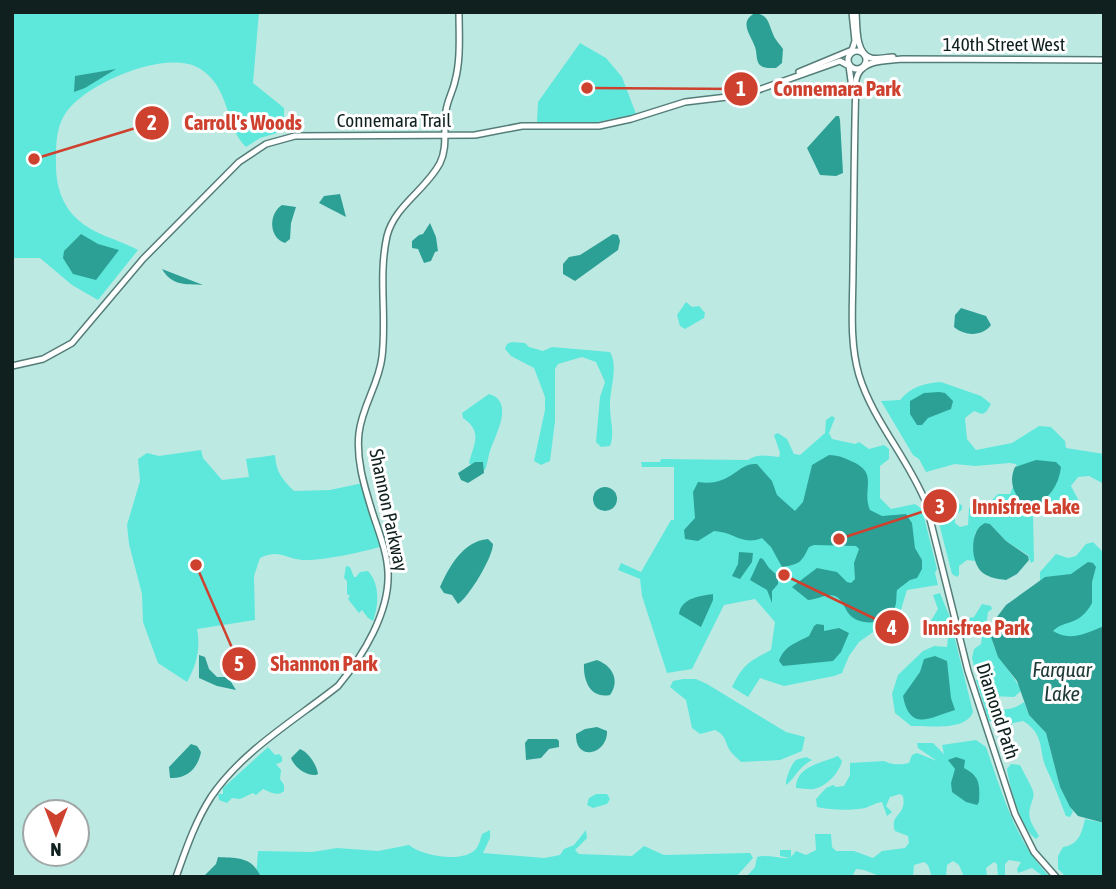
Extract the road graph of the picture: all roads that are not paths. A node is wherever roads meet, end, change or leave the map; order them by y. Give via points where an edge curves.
1 (459, 12) edge
2 (854, 12) edge
3 (850, 52) junction
4 (864, 53) junction
5 (903, 59) junction
6 (1104, 60) edge
7 (849, 66) junction
8 (863, 67) junction
9 (777, 82) junction
10 (445, 136) junction
11 (854, 142) junction
12 (12, 366) edge
13 (176, 877) edge
14 (1056, 877) edge

1 - 10 street, Shannon Parkway via 458,63
2 - 3 street, Diamond Path via 855,42
2 - 4 street, Diamond Path
3 - 4 street
3 - 7 street, Diamond Path
3 - 9 street, Connemara Trail
4 - 5 street, 140th Street West via 872,58
4 - 8 street, Diamond Path
5 - 6 street, 140th Street West
5 - 8 street, 140th Street West
7 - 8 street
7 - 9 street, Connemara Trail via 831,63
7 - 11 street, Diamond Path
8 - 11 street, Diamond Path via 856,80
9 - 10 street, Connemara Trail via 744,94 685,102 599,126 522,126
10 - 12 street, Connemara Trail via 295,136 255,150 143,259 78,338 51,356
10 - 13 street, Shannon Parkway via 439,164 396,216 387,236 381,370 359,430 359,466 388,570 384,607 338,686 245,759 212,797
11 - 14 street, Diamond Path via 853,344 860,377 870,404 926,503 968,671 1015,814 1034,852

